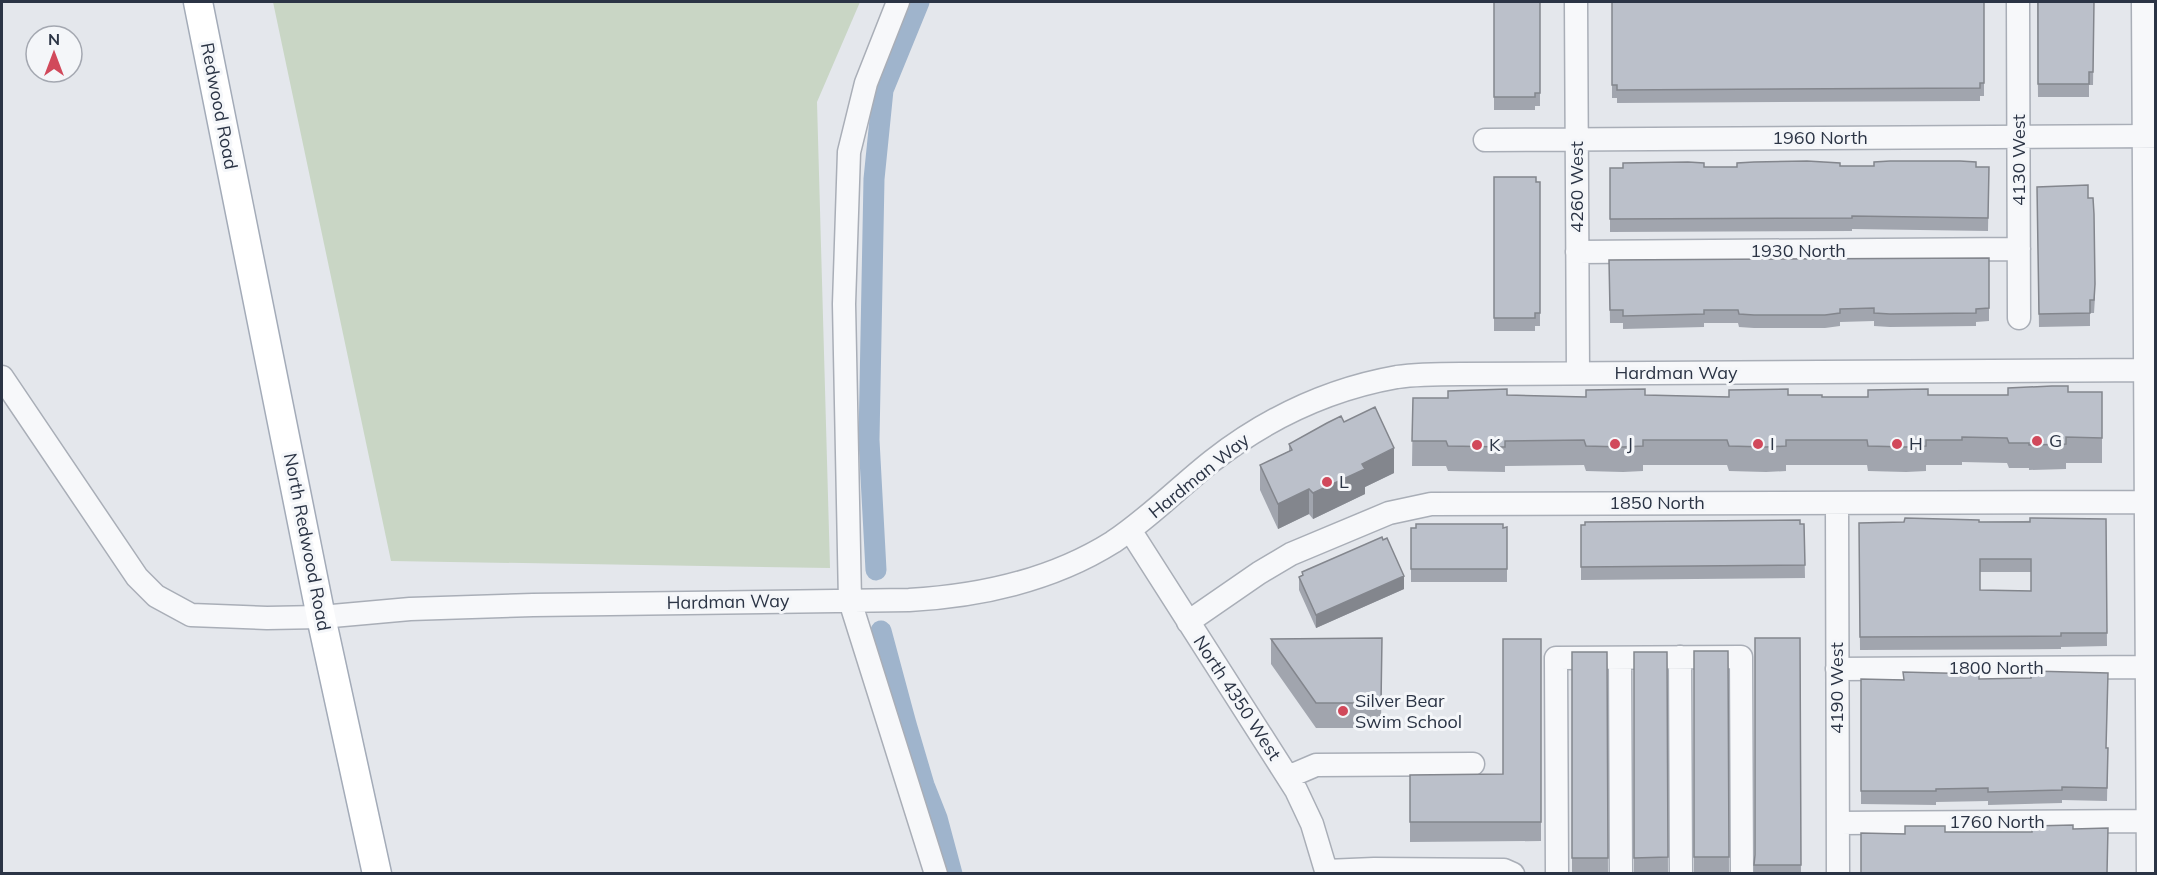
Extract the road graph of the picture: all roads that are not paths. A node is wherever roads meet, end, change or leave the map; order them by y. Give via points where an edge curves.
1 (198, 2) edge
2 (898, 2) edge
3 (1576, 2) edge
4 (2018, 2) edge
5 (2144, 2) edge
6 (2019, 136) junction
7 (2150, 136) edge
8 (1577, 139) junction
9 (1485, 140) dead end
10 (240, 210) joint
11 (2019, 249) junction
12 (1577, 252) junction
13 (2019, 318) dead end
14 (2150, 370) edge
15 (1578, 373) junction
16 (2, 377) edge
17 (2151, 502) edge
18 (1837, 503) junction
19 (1130, 530) junction
20 (850, 601) junction
21 (321, 616) junction
22 (1188, 622) junction
23 (1680, 657) junction
24 (1620, 658) junction
25 (2151, 667) edge
26 (1837, 669) junction
27 (1473, 764) dead end
28 (1288, 777) junction
29 (2152, 821) edge
30 (1838, 823) junction
31 (1326, 872) edge
32 (1507, 872) edge
33 (377, 873) edge
34 (936, 873) edge
35 (1557, 873) edge
36 (1621, 873) edge
37 (1681, 873) edge
38 (1742, 873) edge
39 (1838, 873) edge
40 (2148, 873) edge

1 - 10 main road, Redwood Road
2 - 20 street via 866,82 849,152 844,304
3 - 8 street, 4260 West
4 - 6 street, 4130 West
5 - 7 street
6 - 7 street, 1960 North
6 - 8 street, 1960 North
6 - 11 street, 4130 West
7 - 14 street
8 - 9 street, 1960 North
8 - 12 street, 4260 West
10 - 21 main road, North Redwood Road
11 - 12 street, 1930 North
11 - 13 street, 4130 West
12 - 15 street, 4260 West
14 - 15 street, Hardman Way
14 - 17 street
15 - 19 street, Hardman Way via 1425,375 1371,382 1339,392 1258,429 1210,463
16 - 21 street, Hardman Way via 137,577 156,596 191,615
17 - 18 street, 1850 North
17 - 25 street
18 - 22 street, 1850 North via 1418,505 1291,554
18 - 26 street, 4190 West
19 - 20 street, Hardman Way via 1067,566 1011,586 962,596
19 - 22 street, North 4350 West
20 - 21 street, Hardman Way via 410,609
20 - 34 street
21 - 33 main road, North Redwood Road
22 - 28 street, North 4350 West
23 - 24 street
23 - 37 street
23 - 38 street via 1741,657
24 - 35 street via 1556,658
24 - 36 street
25 - 26 street, 1800 North
25 - 29 street
26 - 30 street, 4190 West
27 - 28 street via 1316,765
28 - 31 street, North 4350 West via 1312,824
29 - 30 street, 1760 North
29 - 40 street
30 - 39 street, 4190 West
31 - 32 street

